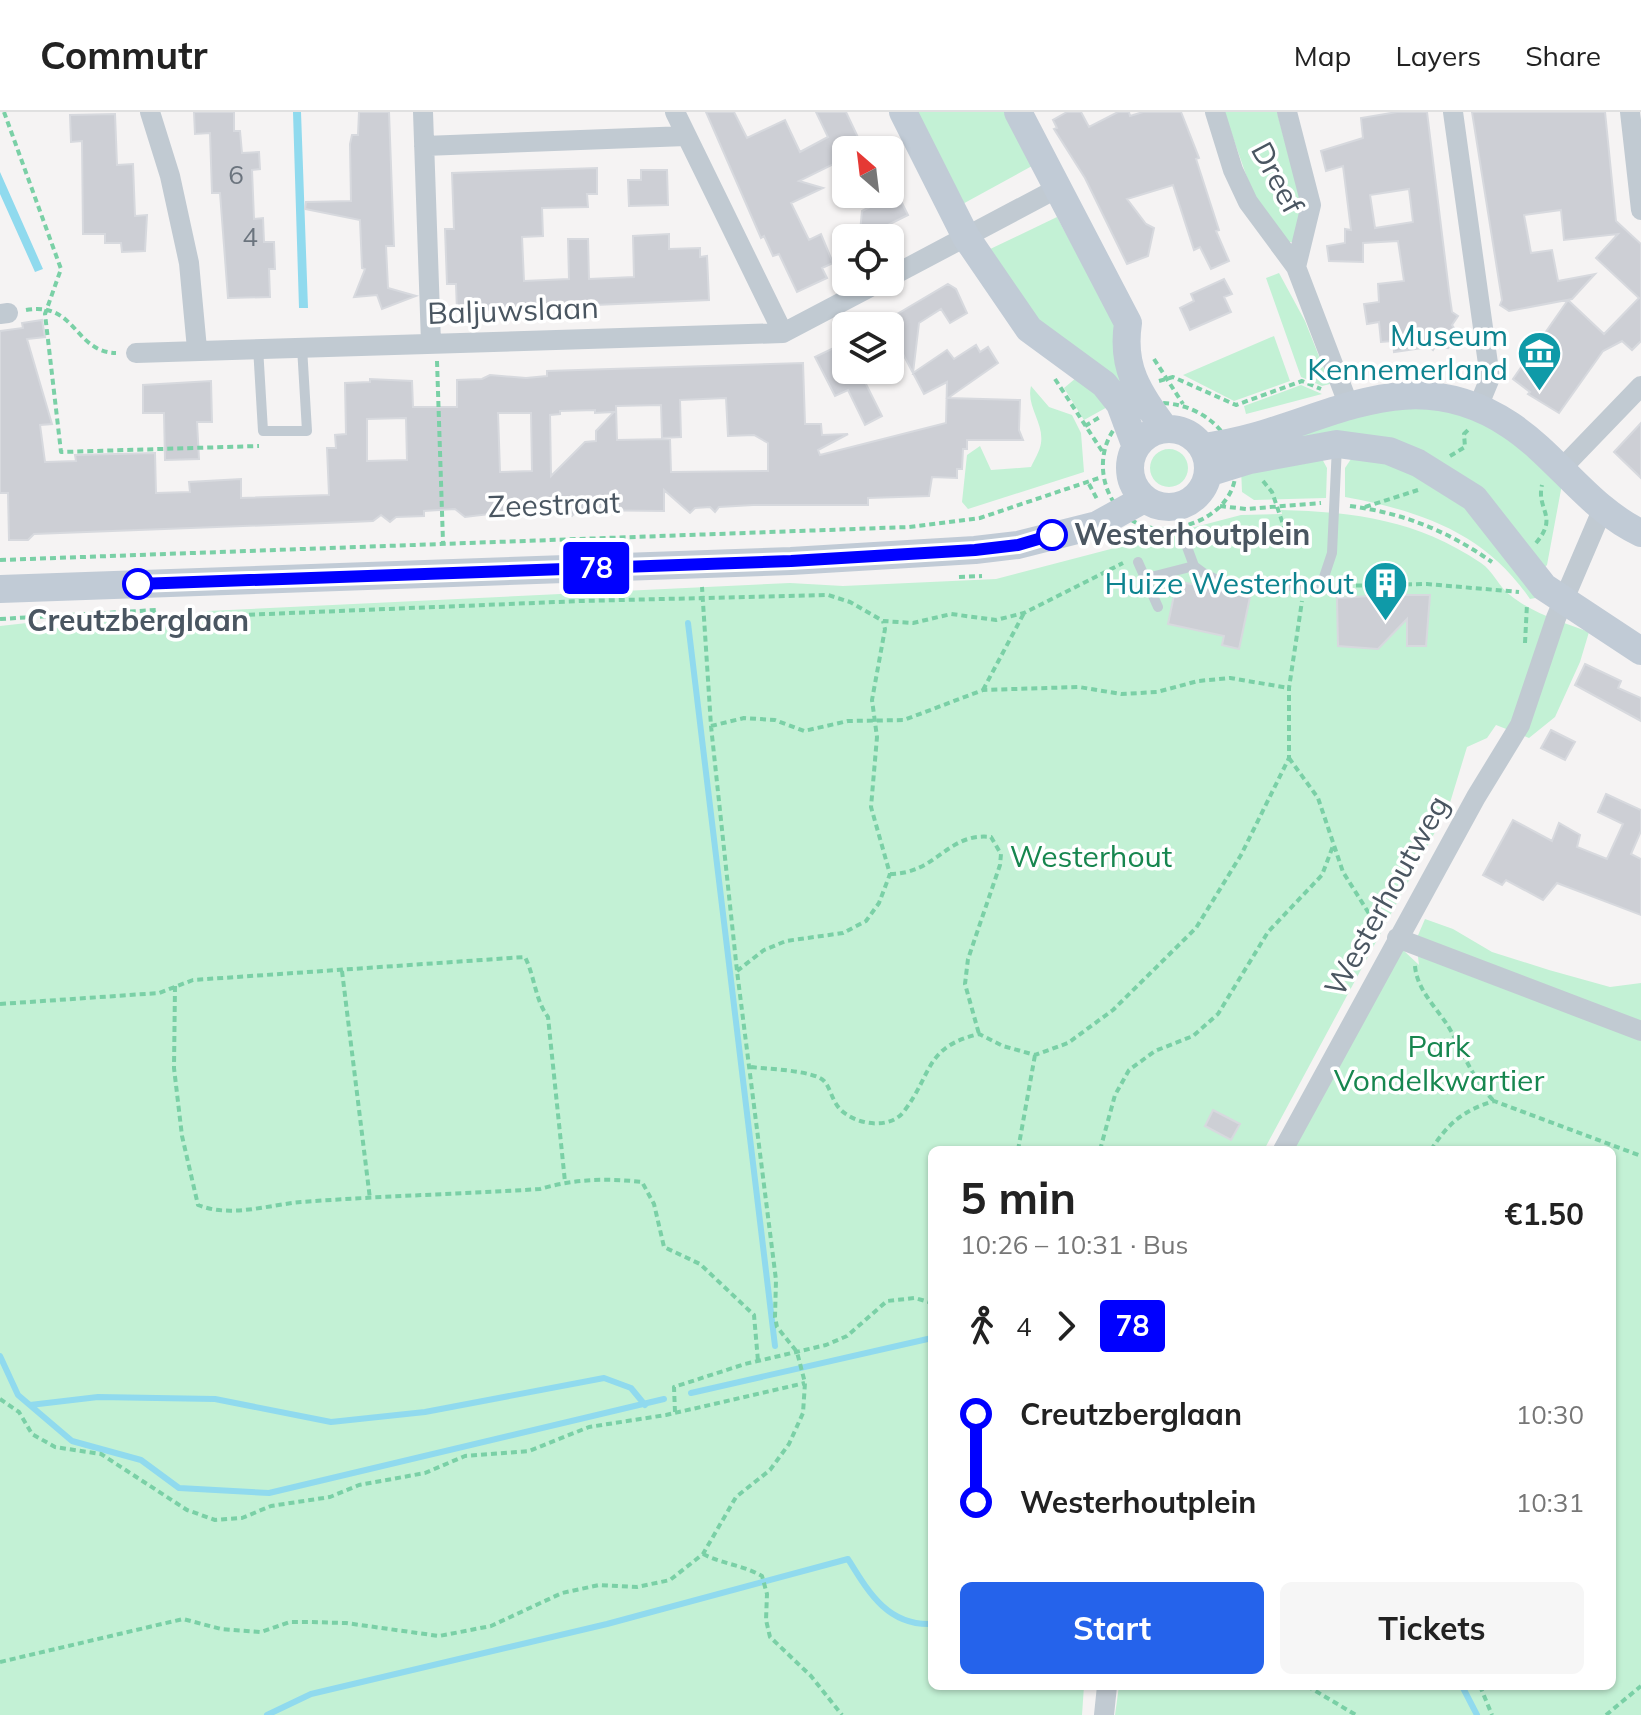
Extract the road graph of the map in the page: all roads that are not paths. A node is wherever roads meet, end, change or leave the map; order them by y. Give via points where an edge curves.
1 (150, 112) edge
2 (423, 112) edge
3 (675, 112) edge
4 (903, 112) edge
5 (1018, 112) edge
6 (1215, 112) edge
7 (1287, 112) edge
8 (1453, 112) edge
9 (1630, 112) edge
10 (686, 136) junction
11 (424, 146) junction
12 (1056, 189) junction
13 (1641, 210) edge
14 (966, 237) junction
15 (1296, 267) junction
16 (904, 270) edge
17 (853, 296) edge
18 (783, 333) junction
19 (434, 343) junction
20 (258, 347) junction
21 (302, 347) junction
22 (197, 349) junction
23 (136, 353) road end
24 (1641, 386) edge
25 (1347, 399) junction
26 (1478, 407) junction
27 (1165, 429) junction
28 (1337, 444) junction
29 (1136, 447) junction
30 (1205, 460) junction
31 (1562, 468) junction
32 (1139, 502) junction
33 (1603, 508) junction
34 (1641, 533) edge
35 (1187, 547) dead end
36 (1138, 562) dead end
37 (1194, 566) junction
38 (1147, 578) junction
39 (0, 589) edge
40 (1563, 603) junction
41 (1158, 607) dead end
42 (1641, 651) edge
43 (1405, 941) junction
44 (1641, 1031) edge
45 (1285, 1146) edge
46 (1107, 1690) edge
47 (1104, 1715) edge

1 - 22 street via 189,263
2 - 11 street
3 - 10 street
4 - 14 main road
5 - 12 main road
6 - 15 street, Dreef via 1248,202
7 - 15 street, Dreef via 1311,205
8 - 26 street via 1490,378
9 - 13 street
10 - 11 street
10 - 18 street
11 - 19 street
12 - 14 street
12 - 27 main road via 1128,323 1126,362
14 - 16 street
14 - 29 main road via 1029,329 1104,384 1120,404
15 - 25 street, Dreef
17 - 18 street, Baljuwslaan
18 - 19 street, Baljuwslaan
19 - 21 street, Baljuwslaan
20 - 21 street, Baljuwslaan
20 - 21 lane via 263,431 307,431
20 - 22 street, Baljuwslaan
22 - 23 street, Baljuwslaan
24 - 31 street
25 - 26 main road via 1404,393
25 - 30 main road via 1243,438
26 - 31 main road via 1531,439
27 - 29 main road
27 - 30 main road via 1190,435
28 - 30 main road via 1250,460
28 - 37 lane via 1332,553 1321,586 1247,587 1204,575
28 - 40 main road via 1389,451 1474,498 1511,562
29 - 32 main road via 1129,469
30 - 32 main road via 1198,494 1178,507
31 - 33 main road
32 - 39 main road via 1097,525 975,550
33 - 34 main road
33 - 40 street, Westerhoutweg
35 - 37 lane
36 - 38 lane
37 - 38 lane
38 - 41 lane
40 - 42 main road
40 - 43 street, Westerhoutweg via 1520,725
43 - 44 street
43 - 45 street, Westerhoutweg
46 - 47 street

